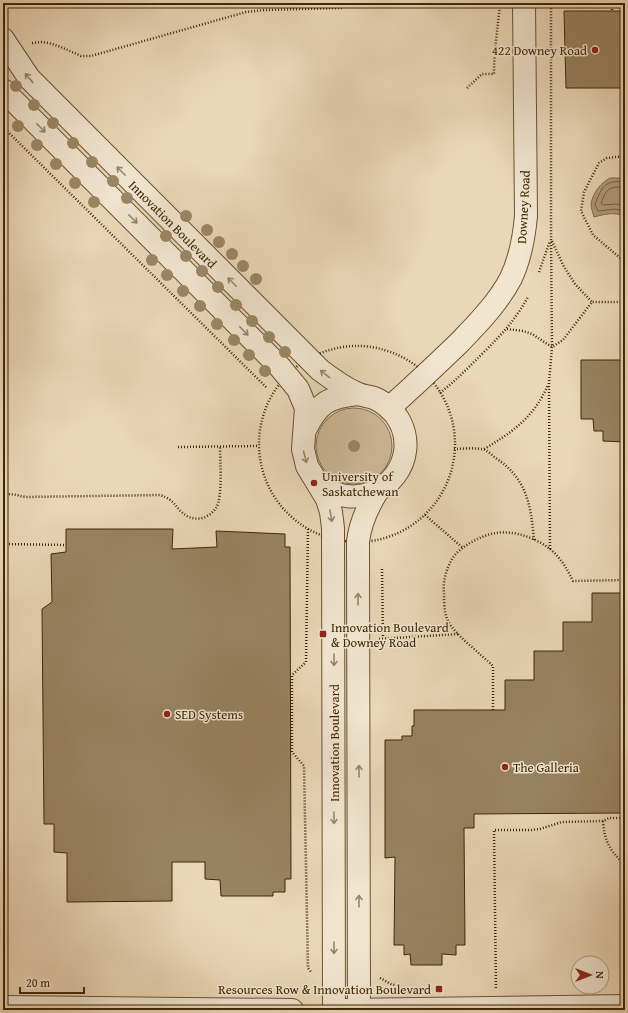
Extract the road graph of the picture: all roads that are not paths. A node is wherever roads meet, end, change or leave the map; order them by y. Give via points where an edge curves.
1 (524, 3) edge
2 (8, 48) edge
3 (3, 90) edge
4 (358, 394) junction
5 (390, 408) junction
6 (304, 431) junction
7 (317, 480) junction
8 (377, 492) junction
9 (625, 1006) edge
10 (3, 1007) edge
11 (292, 1010) edge
12 (334, 1010) edge
13 (359, 1010) edge

1 - 5 street, Downey Road via 526,180 524,239 518,260 500,296 479,322
4 -> 2 street, Innovation Boulevard via 336,383 320,370 28,78
3 -> 6 street, Innovation Boulevard via 287,375 298,389 306,408
4 - 5 street, Innovation Boulevard via 375,398
4 - 6 street, Innovation Boulevard via 340,396 325,403 312,415
5 - 8 street, Innovation Boulevard via 400,422 405,438 405,454 400,469 390,482
6 -> 7 street, Innovation Boulevard via 303,449 307,466
7 - 8 street, Innovation Boulevard via 329,491 345,496
7 -> 12 street, Innovation Boulevard via 327,499 333,528
13 -> 8 street, Innovation Boulevard via 358,542 363,518
9 - 13 street
10 - 11 street
12 - 13 street

